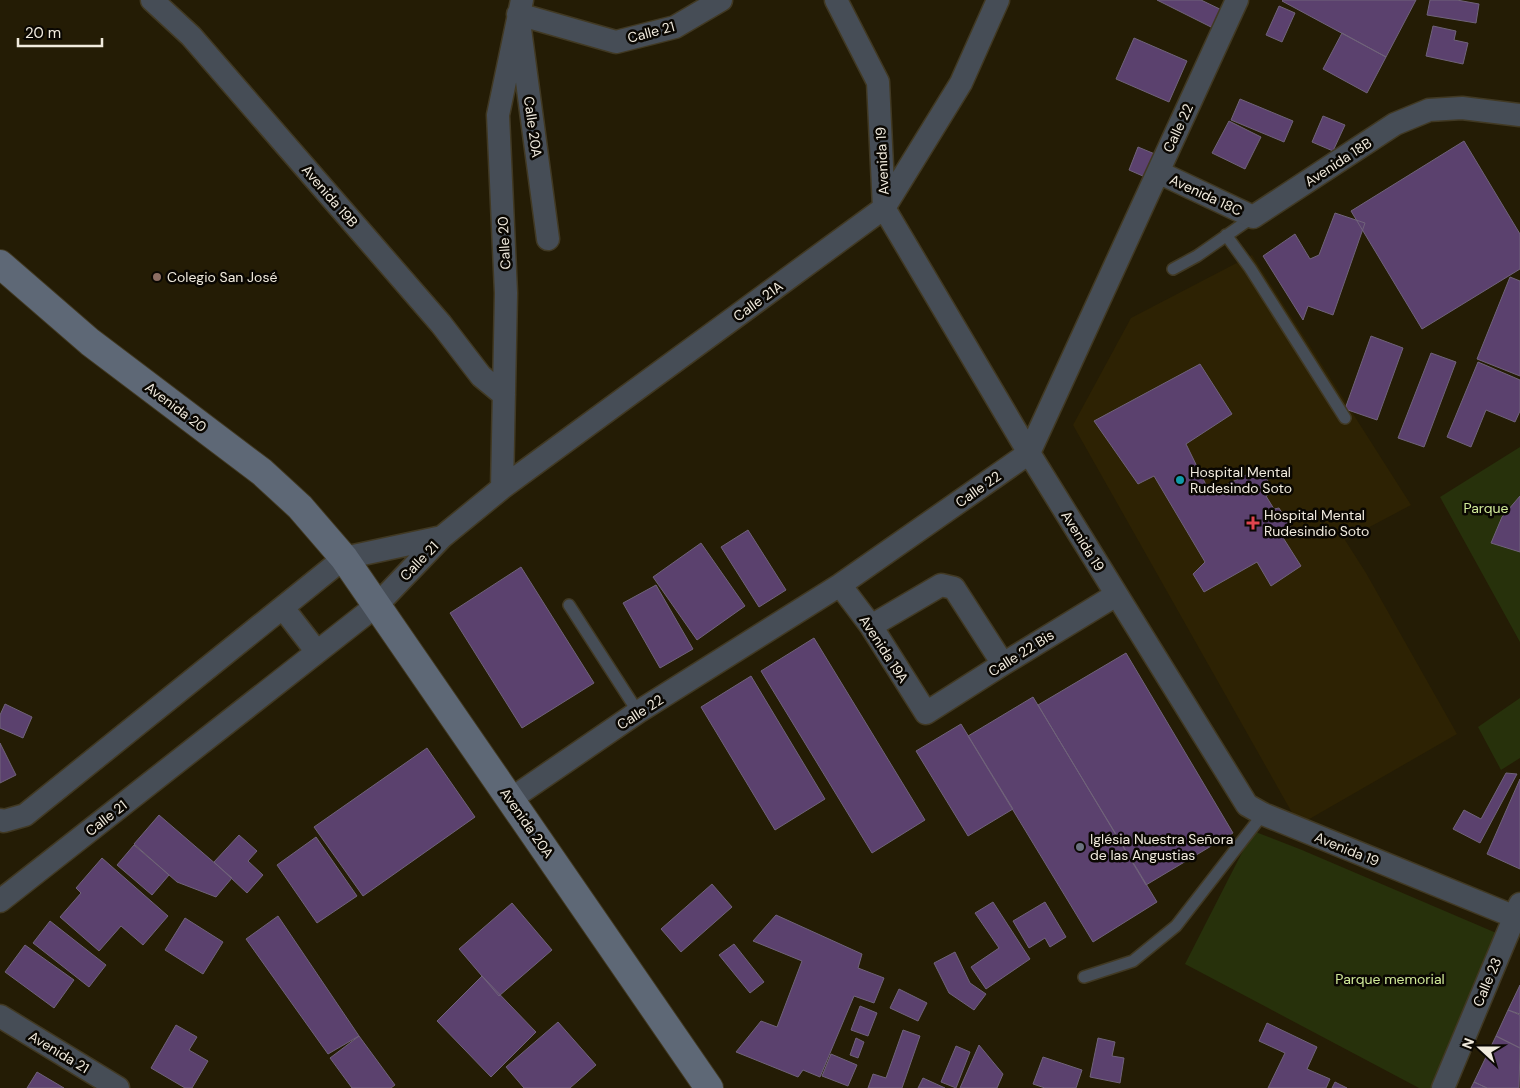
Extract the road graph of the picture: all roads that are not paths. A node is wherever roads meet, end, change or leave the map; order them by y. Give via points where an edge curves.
1 (152, 0) edge
2 (721, 0) edge
3 (836, 0) edge
4 (998, 0) edge
5 (1237, 0) edge
6 (520, 7) edge
7 (1520, 115) edge
8 (1158, 172) junction
9 (884, 208) junction
10 (1253, 217) junction
11 (1226, 235) junction
12 (548, 239) dead end
13 (0, 264) edge
14 (1173, 270) dead end
15 (504, 395) junction
16 (1345, 418) dead end
17 (1029, 452) junction
18 (502, 488) junction
19 (442, 538) junction
20 (344, 558) junction
21 (840, 585) junction
22 (1116, 595) junction
23 (377, 605) junction
24 (569, 605) dead end
25 (283, 608) junction
26 (871, 626) junction
27 (317, 652) junction
28 (1003, 664) junction
29 (638, 712) junction
30 (926, 713) joint
31 (511, 799) junction
32 (1262, 814) junction
33 (0, 820) edge
34 (0, 901) edge
35 (1518, 914) edge
36 (1084, 977) dead end
37 (0, 1016) edge
38 (118, 1088) edge
39 (713, 1088) edge
40 (1443, 1088) edge

1 - 15 street, Avenida 19B via 191,36 441,324 481,376
2 - 6 street, Calle 21 via 675,27 616,42
3 - 9 street, Avenida 19 via 878,82
4 - 9 street, Calle 21A via 961,83
5 - 8 street, Calle 22
6 - 12 street, Calle 20A
6 - 15 street, Calle 20 via 498,115 506,293
7 - 10 street, Avenida 18B via 1462,108 1429,110 1395,124
8 - 10 street, Avenida 18C
8 - 17 street, Calle 22
9 - 17 street, Avenida 19
9 - 18 street, Calle 21A
10 - 11 lane, Avenida 18B
11 - 14 lane, Avenida 18B
11 - 16 lane
13 - 20 main road, Avenida 20 via 90,342 262,472 300,507
15 - 18 street, Calle 20
17 - 21 street, Calle 22
17 - 22 street, Avenida 19
18 - 19 street, Calle 21A
19 - 20 street, Calle 21
19 - 23 street, Calle 21
20 - 23 main road, Avenida 20A
20 - 25 street, Calle 21
21 - 26 street, Avenida 19A
21 - 29 street, Calle 22
22 - 28 street, Calle 22 Bis
22 - 32 street, Avenida 19 via 1247,805
23 - 27 street, Calle 21
23 - 31 main road, Avenida 20A
24 - 29 lane
25 - 27 street
25 - 33 street, Calle 21 via 25,816
26 - 28 street via 941,585 954,588
26 - 30 street, Avenida 19A
27 - 34 street, Calle 21
28 - 30 street, Calle 22 Bis
29 - 31 street, Calle 22
31 - 39 main road, Avenida 20A
32 - 35 street, Avenida 19
32 - 36 lane via 1176,926 1133,960
35 - 40 street, Calle 23
37 - 38 street, Avenida 21

